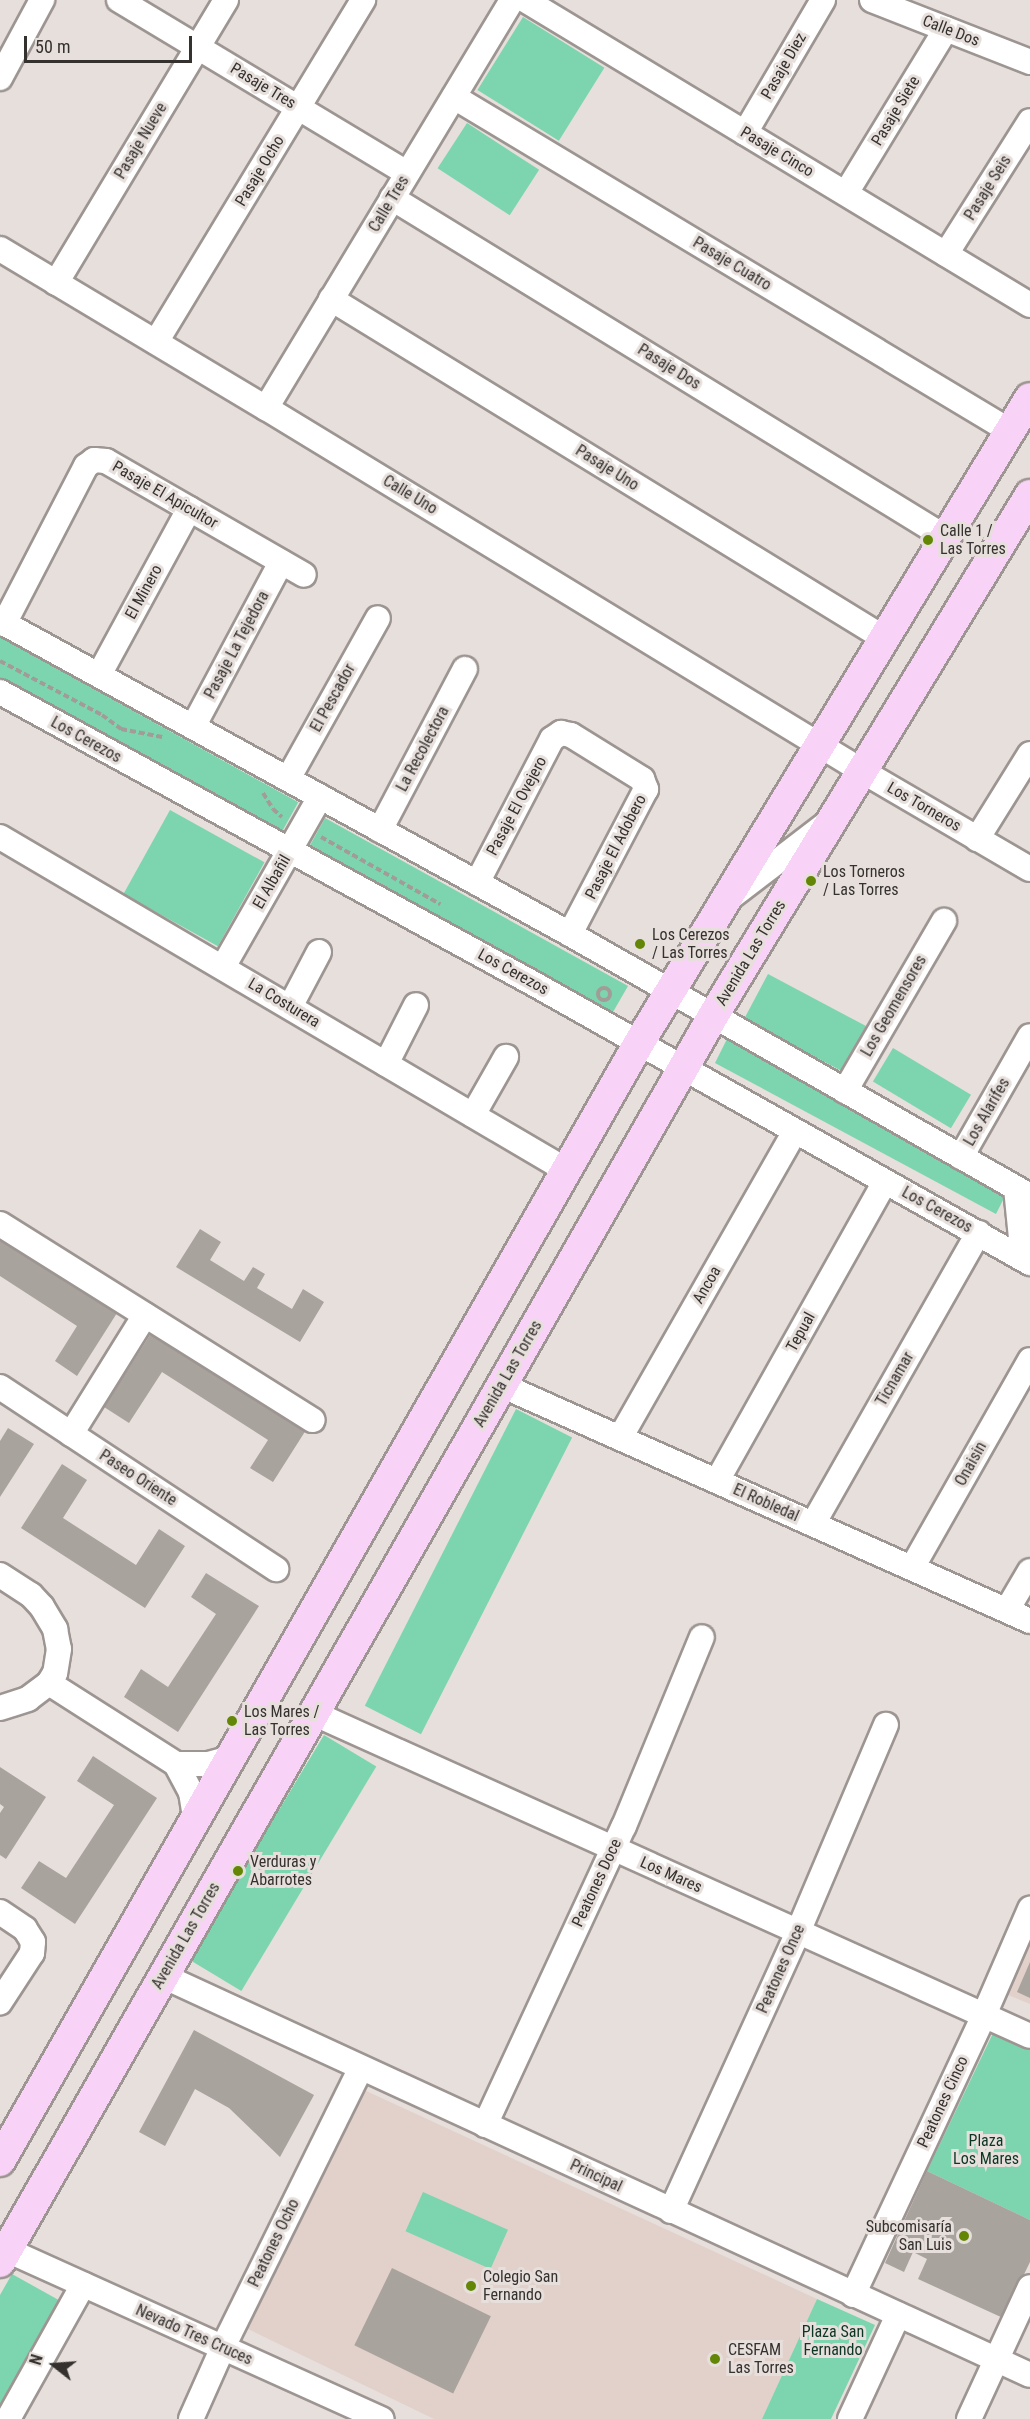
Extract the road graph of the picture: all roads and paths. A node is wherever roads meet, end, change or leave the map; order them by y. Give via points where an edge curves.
1 (42, 0) edge
2 (119, 0) edge
3 (226, 0) edge
4 (363, 0) edge
5 (512, 0) edge
6 (525, 0) edge
7 (823, 0) edge
8 (872, 0) edge
9 (946, 29) junction
10 (198, 47) junction
11 (1030, 62) edge
12 (0, 78) edge
13 (454, 97) junction
14 (298, 107) junction
15 (1030, 121) edge
16 (745, 133) junction
17 (407, 172) junction
18 (846, 194) junction
19 (392, 198) junction
20 (0, 249) edge
21 (946, 254) junction
22 (56, 283) junction
23 (331, 299) junction
24 (1030, 305) edge
25 (156, 342) junction
26 (1030, 398) edge
27 (266, 408) junction
28 (1010, 430) junction
29 (1030, 495) edge
30 (189, 509) junction
31 (945, 537) junction
32 (281, 562) junction
33 (304, 575) dead end
34 (378, 618) dead end
35 (2, 623) edge
36 (884, 638) junction
37 (465, 669) dead end
38 (99, 675) junction
39 (0, 692) edge
40 (193, 727) junction
41 (561, 733) joint
42 (818, 745) junction
43 (1030, 754) edge
44 (862, 771) junction
45 (288, 779) junction
46 (320, 797) junction
47 (832, 820) junction
48 (380, 830) junction
49 (0, 837) edge
50 (978, 839) junction
51 (289, 851) junction
52 (1030, 869) edge
53 (477, 883) junction
54 (723, 903) junction
55 (944, 921) dead end
56 (570, 934) junction
57 (319, 952) dead end
58 (223, 967) junction
59 (669, 991) junction
60 (416, 1005) dead end
61 (290, 1007) junction
62 (713, 1016) junction
63 (1030, 1036) edge
64 (639, 1043) junction
65 (506, 1057) dead end
66 (386, 1064) junction
67 (683, 1068) junction
68 (845, 1091) junction
69 (473, 1115) junction
70 (795, 1131) junction
71 (961, 1157) junction
72 (566, 1170) junction
73 (885, 1182) junction
74 (1023, 1192) edge
75 (0, 1224) edge
76 (978, 1233) junction
77 (1026, 1261) edge
78 (145, 1315) junction
79 (1030, 1360) edge
80 (501, 1385) junction
81 (0, 1387) edge
82 (313, 1420) dead end
83 (71, 1434) junction
84 (620, 1438) junction
85 (717, 1481) junction
86 (813, 1524) junction
87 (912, 1568) junction
88 (276, 1569) dead end
89 (1030, 1571) edge
90 (0, 1575) edge
91 (1007, 1610) junction
92 (1030, 1621) edge
93 (702, 1637) dead end
94 (291, 1652) junction
95 (332, 1678) junction
96 (49, 1683) junction
97 (0, 1708) edge
98 (313, 1713) junction
99 (886, 1725) dead end
100 (230, 1758) junction
101 (176, 1764) junction
102 (195, 1818) junction
103 (613, 1848) junction
104 (1030, 1909) edge
105 (0, 1912) edge
106 (798, 1932) junction
107 (162, 1976) junction
108 (98, 1991) junction
109 (0, 2002) edge
110 (141, 2014) junction
111 (984, 2015) junction
112 (1030, 2036) edge
113 (361, 2068) junction
114 (485, 2125) junction
115 (0, 2161) edge
116 (671, 2211) junction
117 (3, 2256) edge
118 (83, 2285) junction
119 (1030, 2287) edge
120 (852, 2295) junction
121 (898, 2316) junction
122 (222, 2347) junction
123 (997, 2360) junction
124 (1030, 2376) edge
125 (8, 2419) edge
126 (190, 2419) edge
127 (382, 2419) edge
128 (850, 2419) edge
129 (969, 2419) edge

1 - 12 street
2 - 10 street, Pasaje Tres
3 - 10 street, Pasaje Nueve
4 - 14 street, Pasaje Ocho
5 - 13 street, Calle Tres
6 - 16 street, Pasaje Cinco
7 - 16 street, Pasaje Diez
8 - 9 street, Calle Dos
9 - 11 street, Calle Dos
9 - 18 street, Pasaje Siete
10 - 14 street, Pasaje Tres
10 - 22 street, Pasaje Nueve
13 - 17 street, Calle Tres
13 - 28 street, Pasaje Cuatro
14 - 17 street, Pasaje Tres
14 - 25 street, Pasaje Ocho
15 - 21 street, Pasaje Seis
16 - 18 street, Pasaje Cinco
17 - 19 street, Calle Tres
18 - 21 street, Pasaje Cinco
19 - 23 street, Calle Tres
19 - 31 street, Pasaje Dos
20 - 22 street, Calle Uno
21 - 24 street, Pasaje Cinco
22 - 25 street, Calle Uno
23 - 27 street, Calle Tres
23 - 36 street, Pasaje Uno
25 - 27 street, Calle Uno
26 - 28 main road
27 - 42 street, Calle Uno
28 - 31 main road
29 - 44 main road, Avenida Las Torres
30 - 32 street, Pasaje El Apicultor
30 - 35 street, Pasaje El Apicultor via 106,461 89,462
30 - 38 street, El Minero
31 - 36 main road
32 - 33 street, Pasaje El Apicultor
32 - 40 street, Pasaje La Tejedora
34 - 45 street, El Pescador
35 - 38 street, Los Cerezos
36 - 42 main road
37 - 48 street, La Recolectora
38 - 40 street, Los Cerezos
39 - 51 street, Los Cerezos
40 - 45 street, Los Cerezos
41 - 53 street, Pasaje El Ovejero via 552,739
41 - 56 street, Pasaje El Adobero via 571,735 638,775 646,789
42 - 44 street, Los Torneros
42 - 54 main road
43 - 50 street
44 - 47 main road, Avenida Las Torres
44 - 50 street, Los Torneros
45 - 46 street, Los Cerezos
46 - 48 street, Los Cerezos
46 - 51 street, El Albañil
47 - 54 street
47 - 62 main road, Avenida Las Torres
48 - 53 street, Los Cerezos
49 - 58 street, La Costurera
50 - 52 street, Los Torneros
51 - 58 street, El Albañil
51 - 64 street, Los Cerezos
53 - 56 street, Los Cerezos
54 - 59 main road
55 - 68 street, Los Geomensores
56 - 59 street, Los Cerezos
57 - 61 street
58 - 61 street, La Costurera
59 - 62 street, Los Cerezos
59 - 64 main road
60 - 66 street
61 - 66 street, La Costurera
62 - 67 main road, Avenida Las Torres
62 - 68 street, Los Cerezos
63 - 71 street, Los Alarifes
64 - 67 street, Los Cerezos
64 - 72 main road
65 - 69 street
66 - 69 street, La Costurera
67 - 70 street, Los Cerezos
67 - 80 main road, Avenida Las Torres
68 - 71 street, Los Cerezos
69 - 72 street, La Costurera
70 - 73 street, Los Cerezos
70 - 84 street, Ancoa
71 - 74 street, Los Cerezos
72 - 94 main road
73 - 76 street, Los Cerezos
73 - 85 street, Tepual
74 - 77 street, Los Cerezos
75 - 78 street
76 - 77 street, Los Cerezos
76 - 86 street, Ticnamar
78 - 82 street
78 - 83 street
79 - 87 street, Onaisin
80 - 84 street, El Robledal
80 - 95 main road, Avenida Las Torres
81 - 83 street, Paseo Oriente
83 - 88 street, Paseo Oriente
84 - 85 street, El Robledal
85 - 86 street, El Robledal
86 - 87 street, El Robledal
87 - 91 street, El Robledal
89 - 91 street
90 - 96 street via 31,1595 55,1629 59,1655
91 - 92 street, El Robledal
93 - 103 street, Peatones Doce
94 - 95 main road via 306,1650 317,1654 328,1664
94 - 100 main road
95 - 98 main road, Avenida Las Torres
96 - 97 street via 22,1702
96 - 101 street
98 - 103 street, Los Mares
98 - 107 main road, Avenida Las Torres
99 - 106 street, Peatones Once
100 - 101 street via 208,1764
100 - 102 main road
101 - 102 street via 191,1792
102 - 108 main road
103 - 106 street, Los Mares
103 - 114 street, Peatones Doce
104 - 111 street, Peatones Cinco
105 - 109 street via 25,1929 33,1942 32,1953
106 - 111 street, Los Mares
106 - 116 street, Peatones Once
107 - 110 main road, Avenida Las Torres
107 - 113 street, Principal
108 - 110 main road via 114,2009 124,2014
108 - 115 main road
110 - 117 main road, Avenida Las Torres
111 - 112 street, Los Mares
111 - 120 street, Peatones Cinco
113 - 114 street, Principal
113 - 122 street, Peatones Ocho
114 - 116 street, Principal
116 - 120 street, Principal
117 - 118 street, Nevado Tres Cruces
118 - 122 street, Nevado Tres Cruces
118 - 125 street
119 - 123 street
120 - 121 street, Principal
121 - 123 street, Principal
121 - 128 street
122 - 126 street, Peatones Ocho
122 - 127 street, Nevado Tres Cruces
123 - 124 street, Principal
123 - 129 street

